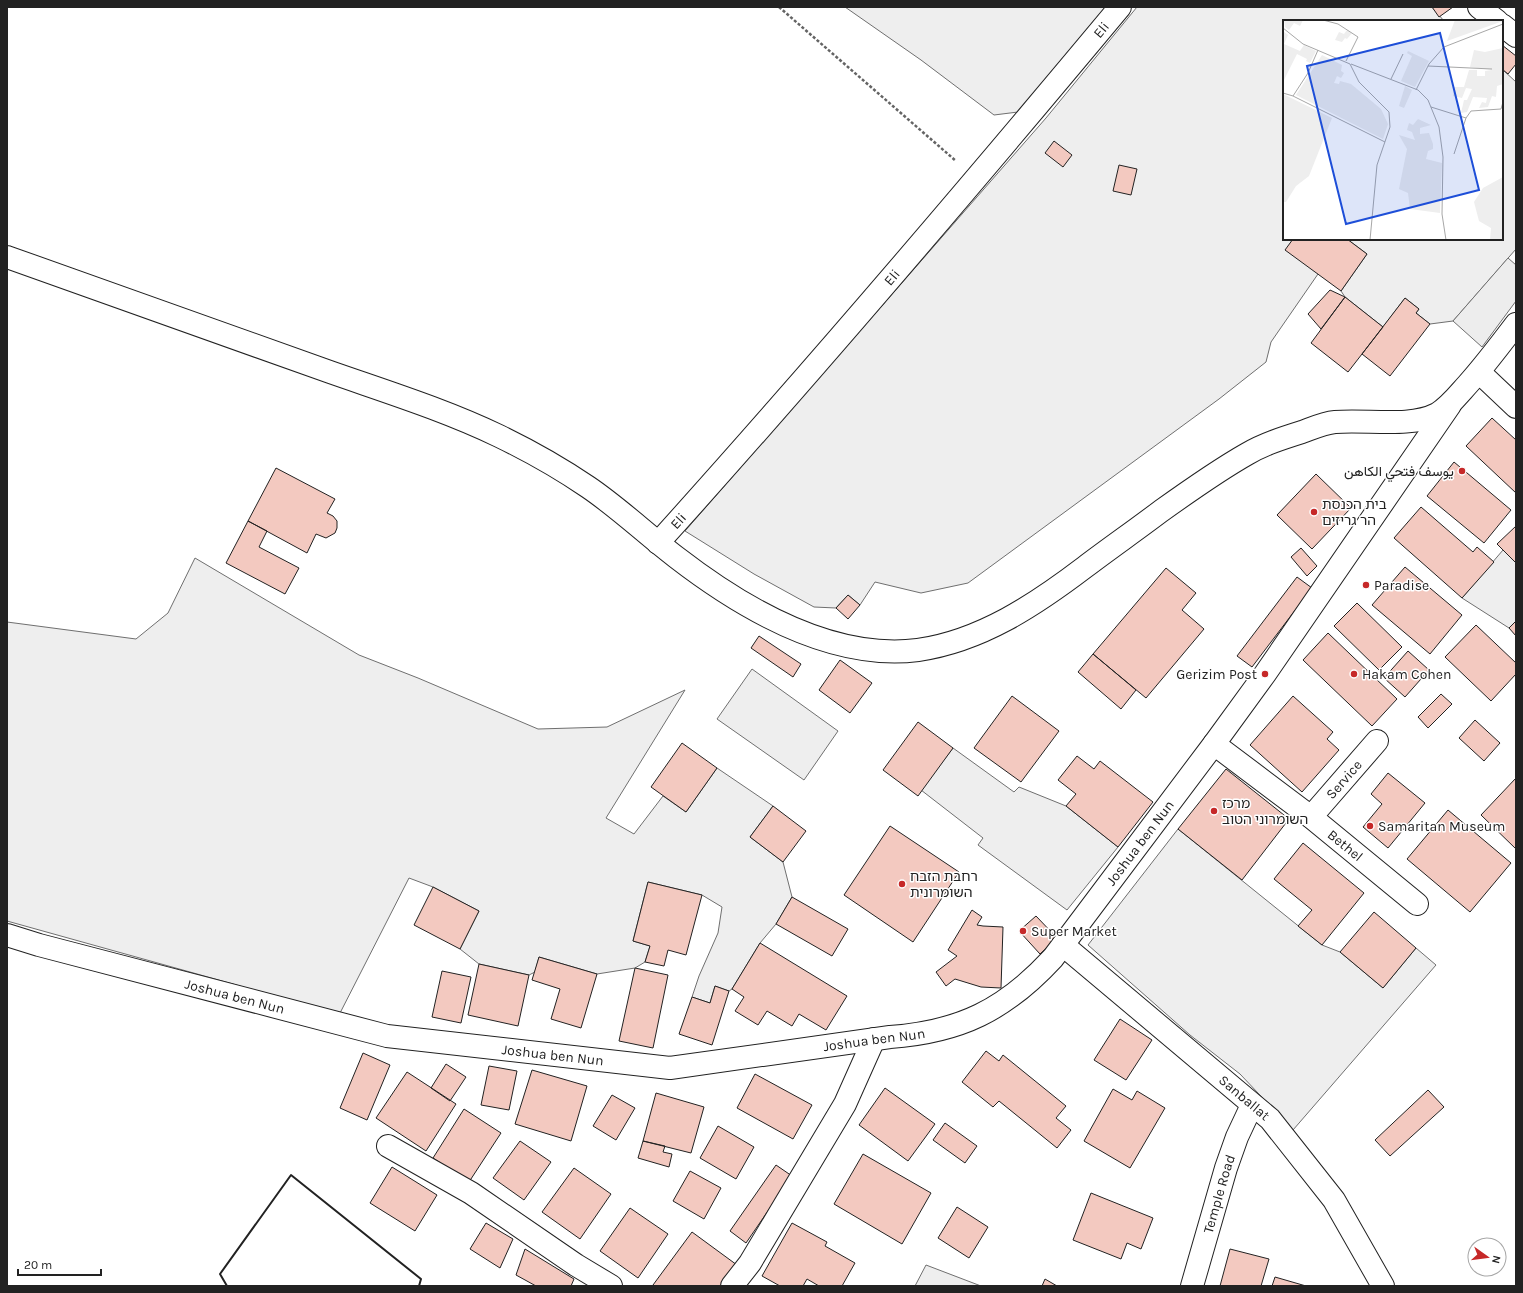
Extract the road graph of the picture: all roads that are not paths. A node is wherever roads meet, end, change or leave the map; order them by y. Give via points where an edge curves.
1 (1120, 7) edge
2 (1479, 7) edge
3 (1496, 20) edge
4 (1503, 26) edge
5 (1516, 36) edge
6 (7, 257) edge
7 (1516, 324) edge
8 (1479, 372) junction
9 (1450, 405) junction
10 (1516, 407) edge
11 (658, 543) junction
12 (1377, 741) dead end
13 (1214, 744) junction
14 (1311, 817) junction
15 (1417, 904) dead end
16 (7, 935) edge
17 (1063, 945) junction
18 (874, 1039) junction
19 (1252, 1105) junction
20 (388, 1146) dead end
21 (611, 1286) edge
22 (732, 1286) edge
23 (1192, 1286) edge
24 (1384, 1286) edge

1 - 11 street, Eli via 758,432
2 - 3 street
4 - 5 street
6 - 11 street via 216,330 481,428 538,456 574,478
7 - 8 street
8 - 9 street
8 - 10 street
9 - 11 street via 1428,418 1407,422 1329,422 1259,447 1200,483 1030,606 1001,623 962,640 920,650 860,649 804,634 737,598
9 - 13 street, Joshua ben Nun
12 - 14 street, Service
13 - 14 street, Bethel
13 - 17 street, Joshua ben Nun
14 - 15 street, Bethel
16 - 18 street, Joshua ben Nun via 387,1036 670,1068
17 - 18 street, Joshua ben Nun via 1035,978 992,1010 943,1029 916,1035
17 - 19 street, Sanballat
18 - 22 street via 845,1104 750,1263
19 - 23 street, Temple Road via 1226,1168
19 - 24 street, Sanballat via 1270,1119 1334,1200
20 - 21 street via 471,1192 576,1265

